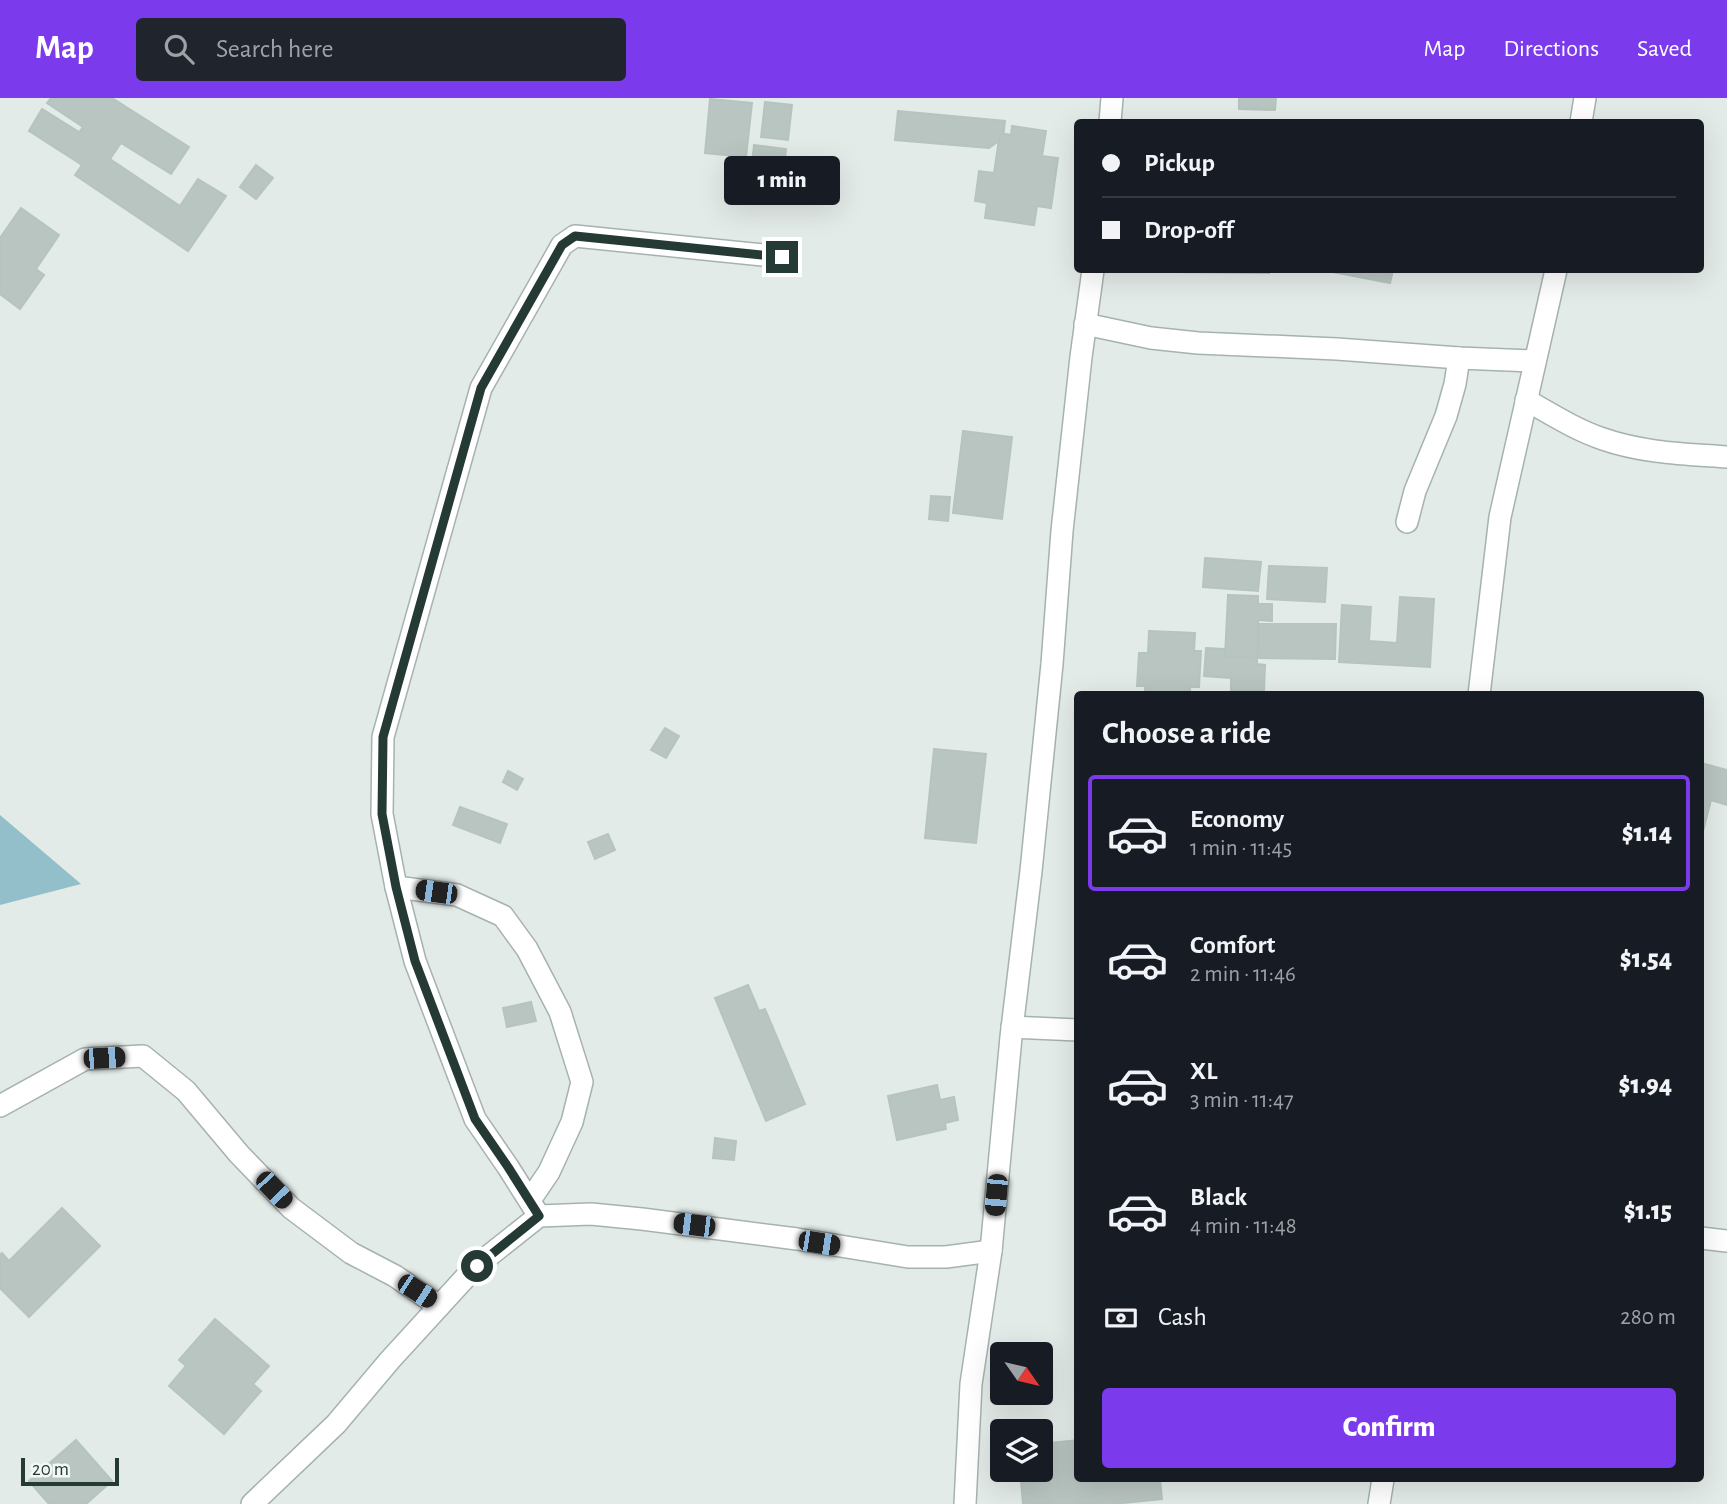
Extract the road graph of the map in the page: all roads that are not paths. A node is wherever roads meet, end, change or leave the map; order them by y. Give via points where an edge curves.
1 (1112, 98) edge
2 (1585, 98) edge
3 (1110, 119) edge
4 (1582, 119) edge
5 (782, 257) dead end
6 (1093, 273) edge
7 (1555, 273) edge
8 (1086, 324) junction
9 (1459, 358) junction
10 (1535, 361) junction
11 (1525, 400) junction
12 (1727, 457) edge
13 (1408, 522) dead end
14 (1479, 691) edge
15 (396, 887) junction
16 (1012, 1027) junction
17 (1074, 1030) edge
18 (0, 1105) edge
19 (534, 1208) junction
20 (1704, 1238) edge
21 (1727, 1241) edge
22 (991, 1251) junction
23 (439, 1306) junction
24 (1383, 1482) edge
25 (252, 1504) edge
26 (965, 1504) edge
27 (1379, 1504) edge

1 - 3 street
2 - 4 street
5 - 15 street via 575,236 562,245 481,388 383,737 382,814
6 - 8 street
7 - 10 street
8 - 9 street via 1198,343
8 - 16 street
9 - 10 street
9 - 13 street via 1446,416 1415,491
10 - 11 street
11 - 12 street via 1604,439 1646,450
11 - 14 street via 1500,517
15 - 19 street via 415,961 475,1119
15 - 19 street via 457,895 503,916 527,949 560,1013 582,1082 572,1122
16 - 17 street
16 - 22 street
18 - 23 street via 85,1059 143,1056 186,1091 291,1208 351,1253
19 - 22 street via 908,1257
19 - 23 street
20 - 21 street
22 - 26 street via 971,1384
23 - 25 street via 336,1424
24 - 27 street

